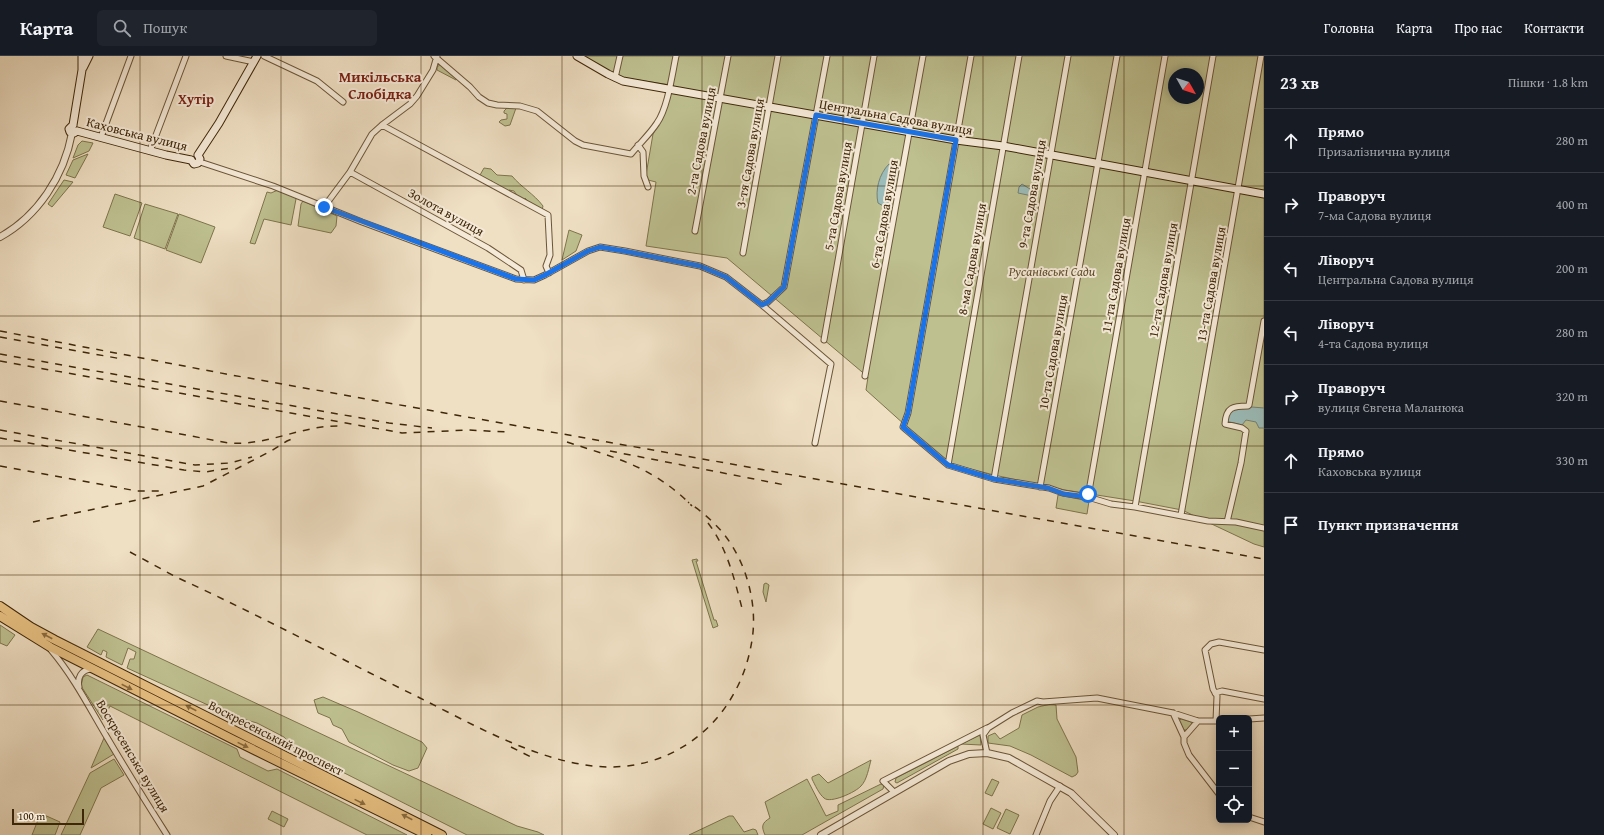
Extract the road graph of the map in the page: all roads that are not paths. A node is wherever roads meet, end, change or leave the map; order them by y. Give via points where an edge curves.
1 (82, 56) edge
2 (89, 56) edge
3 (131, 56) edge
4 (186, 56) edge
5 (226, 56) edge
6 (264, 56) edge
7 (577, 56) edge
8 (620, 56) edge
9 (676, 56) edge
10 (728, 56) edge
11 (778, 56) edge
12 (827, 56) edge
13 (874, 56) edge
14 (923, 56) edge
15 (971, 56) edge
16 (1019, 56) edge
17 (1068, 56) edge
18 (1117, 56) edge
19 (1165, 56) edge
20 (1213, 56) edge
21 (1261, 56) edge
22 (436, 57) edge
23 (256, 59) edge
24 (82, 70) junction
25 (615, 78) junction
26 (670, 88) junction
27 (721, 97) junction
28 (343, 102) dead end
29 (769, 106) junction
30 (816, 115) junction
31 (862, 123) junction
32 (382, 125) junction
33 (74, 130) junction
34 (910, 132) junction
35 (101, 137) junction
36 (956, 140) junction
37 (638, 145) junction
38 (1003, 146) junction
39 (150, 151) junction
40 (1050, 154) junction
41 (199, 158) junction
42 (1098, 164) junction
43 (350, 172) junction
44 (1145, 172) junction
45 (1191, 181) junction
46 (648, 187) dead end
47 (1238, 189) junction
48 (1264, 194) edge
49 (324, 207) junction
50 (695, 231) dead end
51 (0, 237) edge
52 (743, 253) dead end
53 (549, 273) junction
54 (524, 280) junction
55 (762, 305) junction
56 (1264, 321) edge
57 (824, 340) dead end
58 (866, 376) dead end
59 (815, 443) dead end
60 (948, 465) junction
61 (994, 479) junction
62 (1040, 487) junction
63 (1088, 497) junction
64 (1135, 507) junction
65 (1181, 515) junction
66 (1227, 522) junction
67 (1264, 528) edge
68 (0, 606) edge
69 (0, 616) edge
70 (50, 647) junction
71 (1264, 650) edge
72 (92, 669) junction
73 (79, 688) junction
74 (1215, 692) junction
75 (1264, 699) edge
76 (1174, 713) junction
77 (1218, 715) edge
78 (1264, 718) edge
79 (1252, 719) edge
80 (1198, 721) junction
81 (1216, 721) edge
82 (988, 728) junction
83 (1184, 737) junction
84 (987, 753) junction
85 (1060, 786) junction
86 (1216, 790) edge
87 (894, 792) junction
88 (1252, 818) edge
89 (1264, 822) edge
90 (167, 835) edge
91 (427, 835) edge
92 (442, 835) edge
93 (821, 835) edge
94 (1036, 835) edge
95 (1114, 835) edge

1 - 24 main road
2 - 24 main road
3 - 35 street
4 - 39 street
5 - 23 street
6 - 28 street via 317,81
7 - 25 main road, Центральна Садова вулиця
8 - 25 street
9 - 26 street
10 - 27 street, 2-га Садова вулиця
11 - 29 street, 3-тя Садова вулиця
12 - 30 street
13 - 31 street, 5-та Садова вулиця
14 - 34 street, 6-та Садова вулиця
15 - 36 street
16 - 38 street, 8-ма Садова вулиця
17 - 40 street, 9-та Садова вулиця
18 - 42 street, 10-та Садова вулиця
19 - 44 street, 11-та Садова вулиця
20 - 45 street, 12-та Садова вулиця
21 - 47 street, 13-та Садова вулиця
22 - 32 street via 433,70 417,96
22 - 37 street via 484,101 537,111 583,145 631,154
23 - 41 main road
24 - 33 main road
25 - 26 main road, Центральна Садова вулиця
26 - 27 main road, Центральна Садова вулиця
26 - 37 street via 661,116
27 - 29 main road, Центральна Садова вулиця
27 - 50 street, 2-га Садова вулиця
29 - 30 main road, Центральна Садова вулиця
29 - 52 street, 3-тя Садова вулиця
30 - 31 main road, Центральна Садова вулиця
30 - 55 street via 784,287
31 - 34 main road, Центральна Садова вулиця
31 - 57 street, 5-та Садова вулиця
32 - 43 street via 372,134
32 - 53 street via 548,215 550,255 546,266
33 - 35 main road, Каховська вулиця
33 - 51 street via 65,160 48,192 17,226
34 - 36 main road, Центральна Садова вулиця
34 - 58 street, 6-та Садова вулиця
35 - 39 main road, Каховська вулиця
36 - 38 main road, Центральна Садова вулиця
36 - 60 street via 908,413 903,427
37 - 46 street via 643,152 644,176
38 - 40 main road, Центральна Садова вулиця
38 - 60 street, 8-ма Садова вулиця
39 - 41 main road, Каховська вулиця via 191,160 193,156
40 - 42 main road, Центральна Садова вулиця
40 - 61 street, 9-та Садова вулиця
41 - 49 street, Каховська вулиця
42 - 44 main road, Центральна Садова вулиця
42 - 62 street, 10-та Садова вулиця
43 - 49 street
43 - 54 street, Золота вулиця via 488,248 521,270
44 - 45 main road, Центральна Садова вулиця
44 - 63 street, 11-та Садова вулиця
45 - 47 main road, Центральна Садова вулиця
45 - 64 street, 12-та Садова вулиця
47 - 48 main road, Центральна Садова вулиця
47 - 65 street, 13-та Садова вулиця
49 - 54 street, Каховська вулиця
53 - 54 street, Каховська вулиця via 534,280
53 - 55 street, Каховська вулиця via 600,247 700,266 726,277
55 - 59 street, Каховська вулиця via 831,364
56 - 66 street via 1249,405 1229,409 1225,416 1225,424 1246,431
60 - 61 street
61 - 62 street
62 - 63 street
63 - 64 street via 1111,504
64 - 65 street
65 - 66 street
66 - 67 street
92 -> 68 main road, Воскресенський проспект via 98,662 31,627
69 - 70 main road, Воскресенський проспект
70 - 72 main road, Воскресенський проспект
70 - 73 street, Воскресенська вулиця
71 - 74 street via 1219,642 1211,644 1205,650
72 - 73 street via 80,674
72 -> 91 main road, Воскресенський проспект
73 - 90 street, Воскресенська вулиця
74 - 75 street
74 - 77 street
76 - 80 street
76 - 82 street via 1097,698 1037,701
76 - 83 street
78 - 79 street
80 - 81 street
80 - 83 street
82 - 84 street via 983,735
82 - 87 street via 883,781
83 - 86 street via 1189,755
84 - 85 street via 1009,758
84 - 87 street via 969,754 949,761
85 - 94 street via 1050,801
85 - 95 street via 1071,793
87 - 93 street
88 - 89 street

